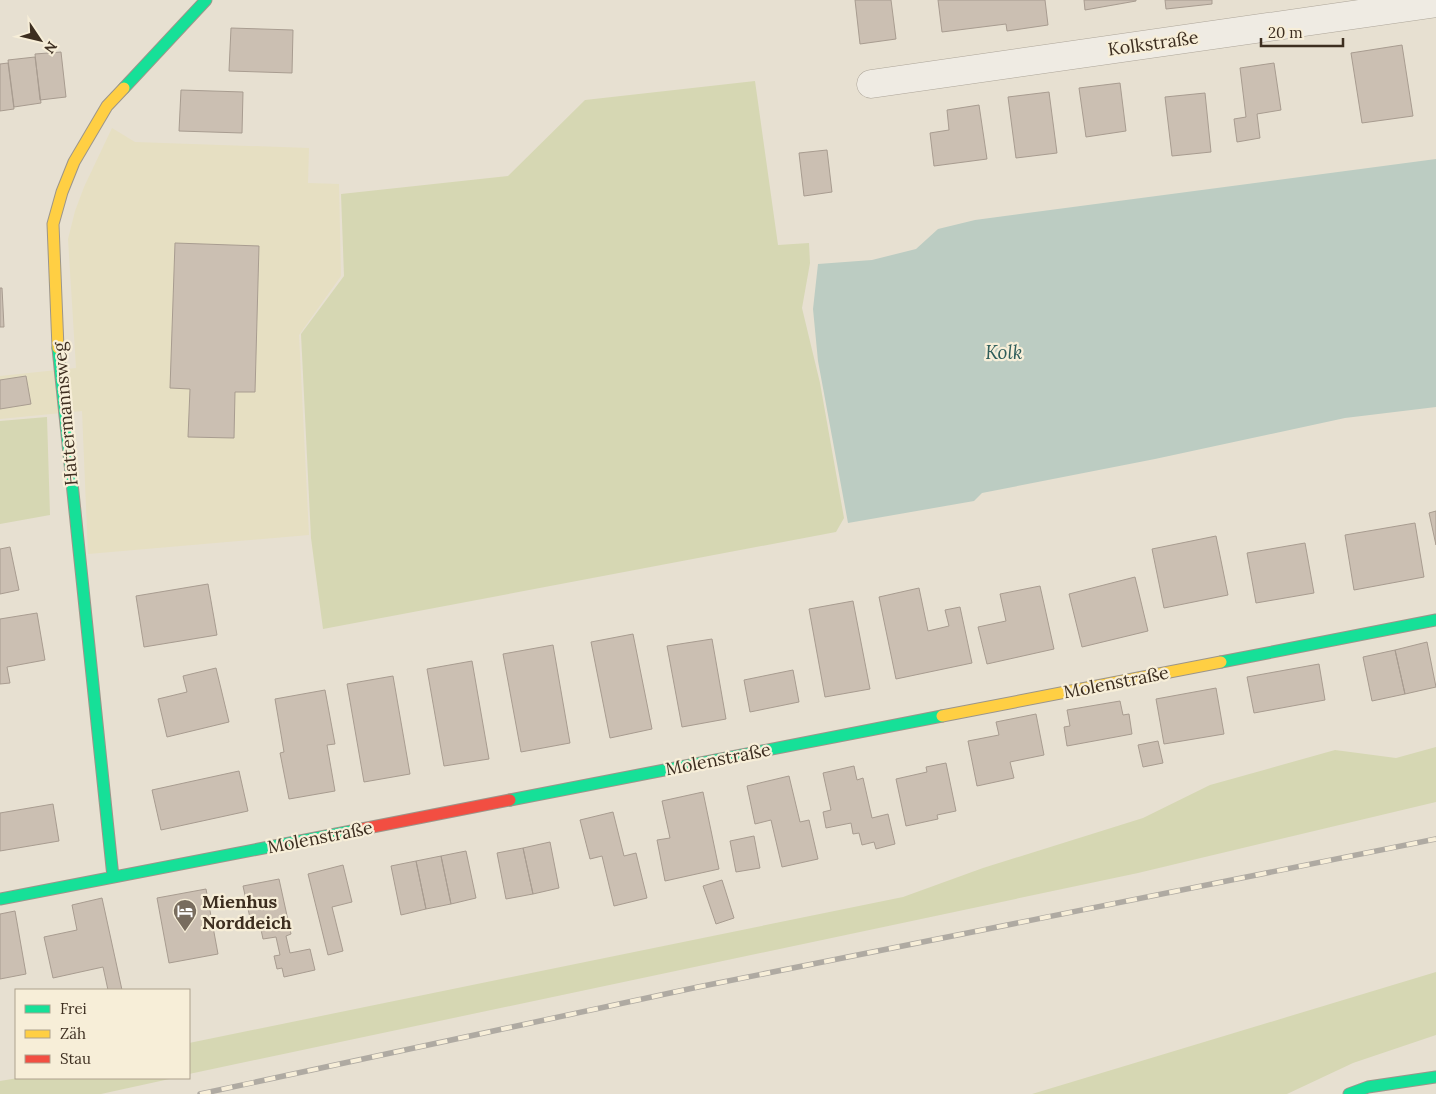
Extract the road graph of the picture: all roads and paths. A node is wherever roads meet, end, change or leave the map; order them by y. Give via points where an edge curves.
1 (206, 0) edge
2 (1436, 3) edge
3 (871, 84) dead end
4 (1436, 620) edge
5 (113, 877) junction
6 (0, 899) edge
7 (1436, 1077) edge
8 (1349, 1094) edge
9 (1403, 1094) edge

1 - 5 street, Hattermannsweg via 99,117 74,162 53,224 58,358
2 - 3 street, Kolkstraße
4 - 5 street, Molenstraße
5 - 6 street, Molenstraße
7 - 8 street via 1368,1086
7 - 9 street

